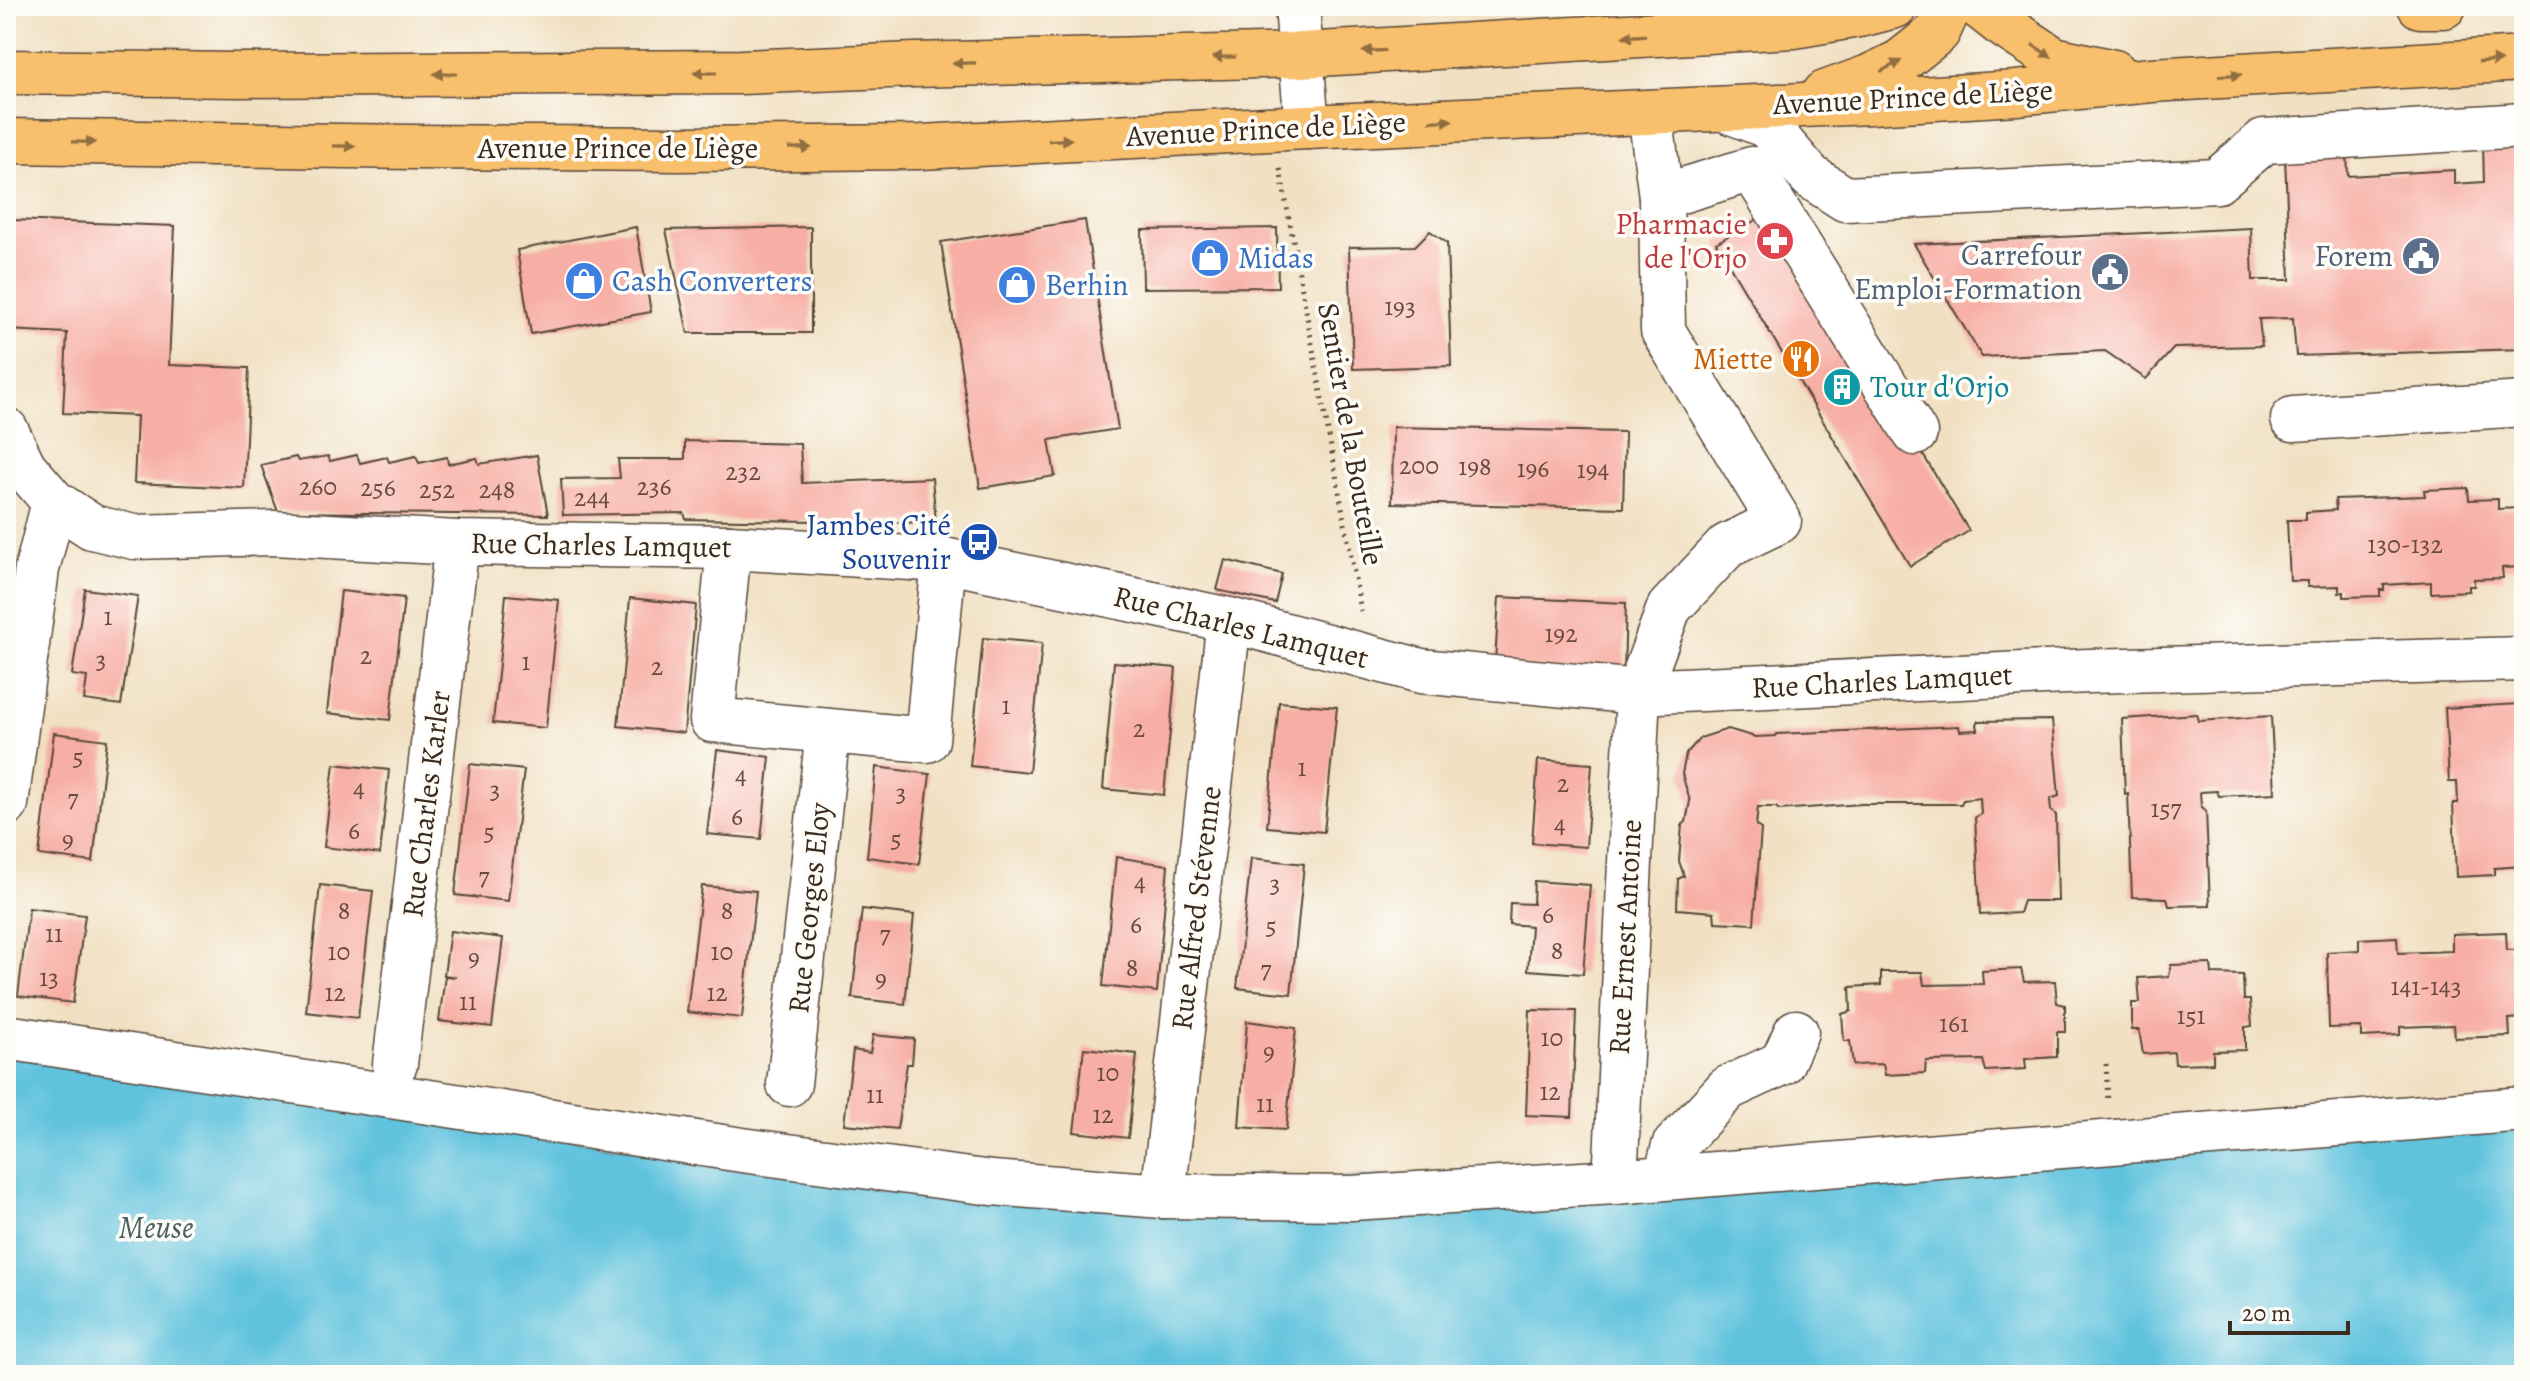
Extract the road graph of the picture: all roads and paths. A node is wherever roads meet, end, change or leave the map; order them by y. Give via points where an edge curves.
1 (1297, 6) edge
2 (1746, 6) edge
3 (1895, 6) edge
4 (1950, 6) edge
5 (1978, 6) edge
6 (2420, 6) edge
7 (2440, 6) edge
8 (1712, 32) junction
9 (1302, 55) junction
10 (2524, 59) edge
11 (6, 72) edge
12 (2152, 80) junction
13 (1793, 105) junction
14 (1724, 109) junction
15 (1650, 112) junction
16 (2524, 125) edge
17 (1307, 127) junction
18 (6, 141) edge
19 (1280, 170) dead end
20 (1661, 197) junction
21 (2524, 404) edge
22 (2293, 419) dead end
23 (6, 430) edge
24 (1915, 433) dead end
25 (54, 502) junction
26 (457, 543) junction
27 (729, 547) junction
28 (944, 560) junction
29 (1229, 620) junction
30 (2524, 659) edge
31 (1370, 660) junction
32 (1638, 692) junction
33 (828, 731) junction
34 (6, 804) edge
35 (1796, 1032) dead end
36 (6, 1037) edge
37 (395, 1064) dead end
38 (2106, 1064) dead end
39 (789, 1084) dead end
40 (2524, 1109) edge
41 (2108, 1114) dead end
42 (1666, 1177) junction
43 (1615, 1182) junction
44 (1163, 1196) junction

1 - 9 street
2 - 8 main road
3 - 8 main road via 1794,26
13 -> 4 main road via 1900,62 1938,32
5 -> 12 main road via 2054,59
6 - 7 main road
8 -> 9 main road
9 -> 11 main road via 741,72
9 - 17 street
12 -> 10 main road, Avenue Prince de Liège
12 - 13 main road, Avenue Prince de Liège
13 - 14 main road, Avenue Prince de Liège
14 - 15 main road, Avenue Prince de Liège
14 - 16 street via 1767,126 1811,177 1845,199 2217,181 2264,141
17 -> 15 main road, Avenue Prince de Liège
15 - 20 street
18 -> 17 main road, Avenue Prince de Liège via 427,148 921,147
19 - 31 path, Sentier de la Bouteille
20 - 24 street via 1752,169
20 - 32 street, Rue Ernest Antoine via 1663,331 1779,521 1727,546 1669,608
21 - 22 street
23 - 25 street, Rue Charles Lamquet via 24,467
25 - 26 street, Rue Charles Lamquet via 92,527 134,537 274,533
25 - 34 street via 37,569
26 - 27 street, Rue Charles Lamquet
26 - 37 street, Rue Charles Karler
27 - 28 street, Rue Charles Lamquet
27 - 33 street via 712,720
28 - 29 street, Rue Charles Lamquet
28 - 33 street via 927,740
29 - 31 street, Rue Charles Lamquet
29 - 44 street, Rue Alfred Stévenne
30 - 32 street, Rue Charles Lamquet via 2089,671
31 - 32 street, Rue Charles Lamquet via 1421,671
32 - 43 street, Rue Ernest Antoine
33 - 39 street, Rue Georges Eloy
35 - 42 street via 1782,1063 1728,1088 1674,1146
36 - 44 street via 758,1153 992,1183
38 - 41 path
40 - 42 street
42 - 43 street
43 - 44 street via 1351,1198

